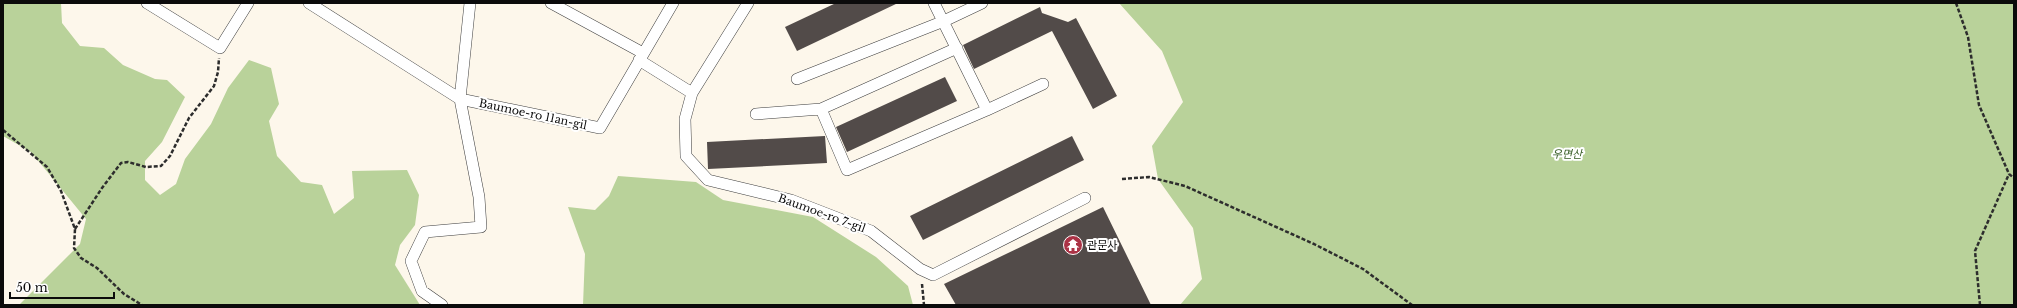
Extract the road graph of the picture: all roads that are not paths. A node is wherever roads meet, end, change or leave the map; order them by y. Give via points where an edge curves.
1 (147, 3) edge
2 (248, 3) edge
3 (310, 3) edge
4 (470, 3) edge
5 (551, 3) edge
6 (673, 3) edge
7 (748, 3) edge
8 (934, 3) edge
9 (982, 3) edge
10 (944, 21) junction
11 (957, 48) junction
12 (641, 56) junction
13 (797, 79) dead end
14 (1043, 84) dead end
15 (692, 93) junction
16 (460, 99) junction
17 (821, 109) junction
18 (987, 110) junction
19 (756, 114) dead end
20 (1085, 198) dead end
21 (442, 305) edge

1 - 2 street via 220,48
3 - 16 street, Baumoe-ro 11an-gil
4 - 16 street
5 - 12 street
6 - 12 street
7 - 15 street, Baumoe-ro 7-gil
8 - 10 street
9 - 10 street
10 - 11 street
10 - 13 street
11 - 17 street
11 - 18 street
12 - 15 street
12 - 16 street, Baumoe-ro 11an-gil via 600,128
14 - 18 street
15 - 20 street, Baumoe-ro 7-gil via 685,119 686,156 708,180 791,200 871,231 920,269 933,275
16 - 21 street, Baumoe-ro 11an-gil via 479,197 481,227 425,232 411,261 422,291
17 - 18 street via 847,170
17 - 19 street

